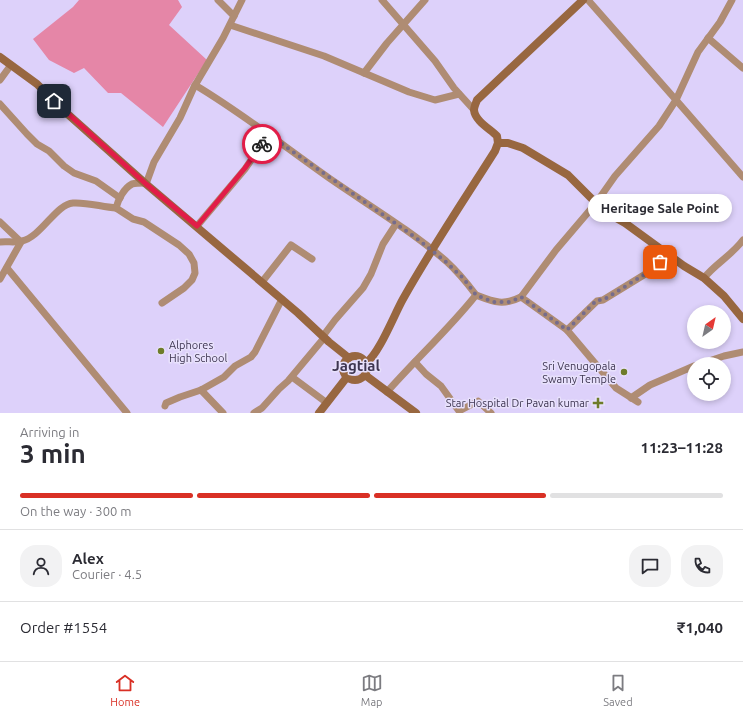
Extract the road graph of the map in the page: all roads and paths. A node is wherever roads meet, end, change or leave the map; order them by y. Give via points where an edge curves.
1 (218, 0) edge
2 (242, 0) edge
3 (382, 0) edge
4 (425, 0) edge
5 (583, 0) edge
6 (588, 0) edge
7 (732, 0) edge
8 (234, 16) junction
9 (230, 25) junction
10 (403, 25) junction
11 (708, 38) junction
12 (0, 57) edge
13 (11, 66) junction
14 (743, 68) edge
15 (364, 73) junction
16 (0, 80) edge
17 (195, 85) junction
18 (459, 94) junction
19 (676, 100) junction
20 (0, 104) edge
21 (474, 110) junction
22 (269, 134) junction
23 (498, 142) junction
24 (743, 177) edge
25 (146, 183) junction
26 (120, 198) junction
27 (596, 203) junction
28 (116, 208) junction
29 (0, 222) edge
30 (396, 224) junction
31 (197, 226) junction
32 (743, 240) edge
33 (0, 242) edge
34 (21, 242) junction
35 (432, 251) junction
36 (669, 254) junction
37 (312, 259) dead end
38 (7, 268) junction
39 (704, 278) junction
40 (0, 279) edge
41 (262, 282) junction
42 (476, 295) junction
43 (521, 297) junction
44 (282, 299) junction
45 (162, 303) dead end
46 (743, 319) edge
47 (567, 330) junction
48 (324, 337) junction
49 (743, 352) edge
50 (721, 357) edge
51 (349, 358) junction
52 (415, 362) junction
53 (366, 363) junction
54 (687, 369) edge
55 (366, 375) junction
56 (292, 377) junction
57 (347, 377) junction
58 (201, 390) junction
59 (388, 392) junction
60 (632, 398) junction
61 (638, 402) dead end
62 (327, 403) junction
63 (165, 406) dead end
64 (128, 413) edge
65 (224, 413) edge
66 (254, 413) edge
67 (319, 413) edge
68 (416, 413) edge
69 (491, 413) edge

1 - 8 street
2 - 8 street
3 - 10 street
4 - 10 street
5 - 21 main road via 477,100
6 - 19 street
7 - 11 street
8 - 9 street
9 - 15 street via 324,56
9 - 17 street
10 - 15 street
10 - 18 street via 435,61
11 - 14 street
11 - 19 street via 698,52
12 - 13 main road
13 - 16 street
13 - 25 main road via 37,84
15 - 18 street via 435,100
17 - 22 street
17 - 25 street via 180,118 154,162
18 - 21 street
19 - 24 street
19 - 27 street via 659,126 615,176
20 - 26 street via 37,144 49,151 64,166 74,173 96,181
21 - 23 main road via 481,122 497,136
22 - 30 street
22 - 31 street via 245,168
23 - 27 main road via 523,148 568,175
23 - 35 main road via 496,151
25 - 26 street via 133,184
25 - 31 main road
26 - 28 street
27 - 36 main road
27 - 43 street
28 - 34 street via 71,203 32,236
28 - 45 street via 133,219 144,222 179,245 194,263 195,273 192,280
29 - 34 street
30 - 35 street
30 - 48 street via 383,244 363,288
31 - 41 main road
32 - 39 street
33 - 34 street
34 - 38 street
35 - 42 street via 463,278
35 - 53 main road via 376,350
36 - 39 main road
36 - 47 street via 652,270 603,300 597,300
37 - 41 street via 291,245
38 - 40 street
38 - 64 street
39 - 46 main road via 724,296
41 - 44 main road
42 - 43 street via 493,302 510,302
42 - 52 street
43 - 47 street
44 - 48 main road
44 - 58 street via 251,357
47 - 60 street via 616,388
48 - 51 main road
48 - 56 street
49 - 50 street
51 - 53 main road via 361,357
51 - 57 main road via 343,367
52 - 59 street
52 - 69 street via 441,386 459,411 478,401
53 - 55 main road
54 - 60 street via 650,386
55 - 57 main road via 359,380
55 - 59 main road
56 - 62 street
56 - 66 street
57 - 62 main road
58 - 63 street via 173,399
58 - 65 street
59 - 68 main road
60 - 61 street
62 - 67 main road

